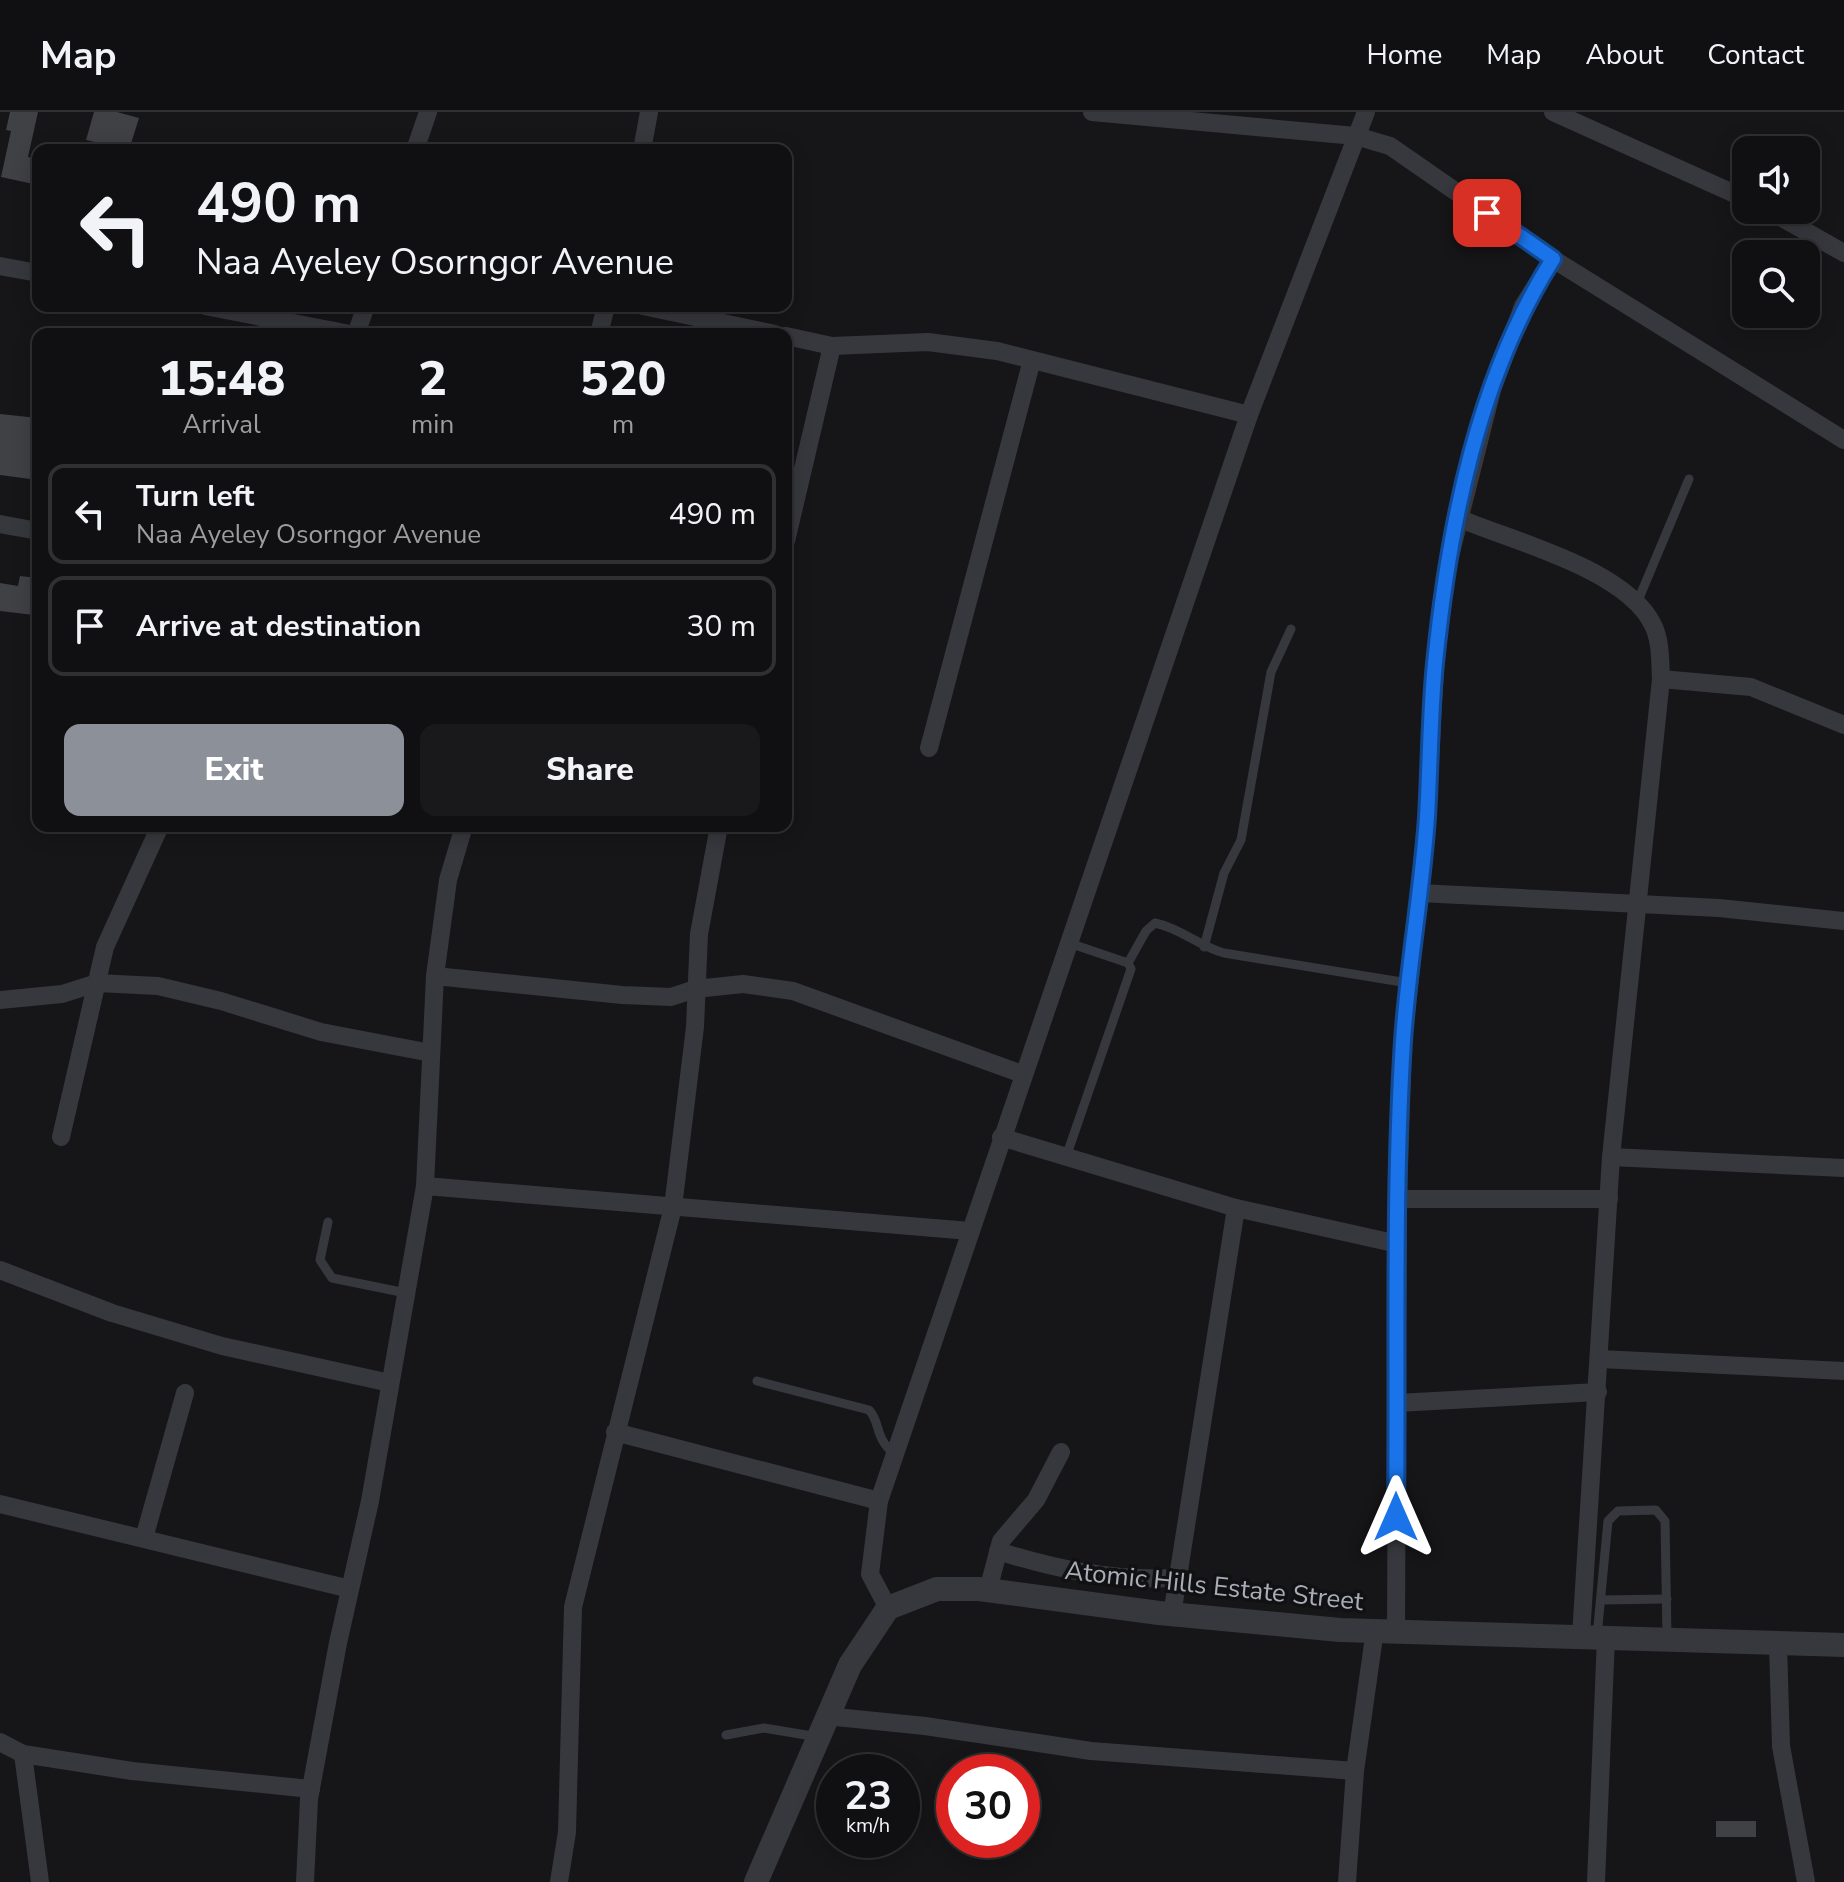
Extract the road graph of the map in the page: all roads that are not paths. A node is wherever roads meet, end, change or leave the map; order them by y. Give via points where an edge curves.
1 (428, 112) edge
2 (649, 112) edge
3 (1092, 112) edge
4 (1366, 112) edge
5 (1553, 112) edge
6 (1356, 136) junction
7 (417, 144) edge
8 (643, 144) edge
9 (1732, 193) edge
10 (1793, 224) edge
11 (1844, 253) edge
12 (1553, 259) junction
13 (0, 266) edge
14 (32, 272) edge
15 (237, 312) edge
16 (671, 312) edge
17 (321, 328) edge
18 (747, 328) edge
19 (792, 337) edge
20 (832, 346) junction
21 (1032, 360) junction
22 (1249, 415) junction
23 (1844, 440) edge
24 (1689, 479) dead end
25 (792, 516) edge
26 (1458, 518) junction
27 (0, 524) edge
28 (32, 530) edge
29 (1637, 603) junction
30 (1291, 629) dead end
31 (1661, 679) junction
32 (1844, 725) edge
33 (929, 748) dead end
34 (157, 832) edge
35 (462, 832) edge
36 (718, 832) edge
37 (1419, 893) junction
38 (1635, 905) junction
39 (1844, 921) edge
40 (1067, 942) junction
41 (1204, 947) junction
42 (1128, 963) junction
43 (435, 976) junction
44 (97, 983) junction
45 (1408, 983) junction
46 (695, 989) junction
47 (0, 1000) edge
48 (431, 1053) junction
49 (1022, 1074) junction
50 (61, 1137) dead end
51 (1001, 1137) junction
52 (1066, 1157) junction
53 (1611, 1157) junction
54 (1844, 1168) edge
55 (425, 1186) junction
56 (1398, 1199) junction
57 (1609, 1199) junction
58 (673, 1207) junction
59 (1236, 1208) junction
60 (328, 1222) dead end
61 (970, 1231) junction
62 (1398, 1244) junction
63 (0, 1270) edge
64 (406, 1293) junction
65 (1600, 1359) junction
66 (1844, 1371) edge
67 (757, 1381) dead end
68 (390, 1383) junction
69 (1598, 1392) junction
70 (185, 1393) dead end
71 (1397, 1403) junction
72 (615, 1432) junction
73 (1061, 1452) dead end
74 (895, 1455) junction
75 (879, 1501) junction
76 (0, 1504) edge
77 (144, 1538) junction
78 (998, 1551) junction
79 (1177, 1578) junction
80 (350, 1589) junction
81 (988, 1590) junction
82 (1667, 1599) junction
83 (1601, 1600) junction
84 (888, 1608) junction
85 (1172, 1615) junction
86 (1386, 1631) junction
87 (1594, 1637) junction
88 (1667, 1640) junction
89 (1778, 1644) junction
90 (1844, 1645) edge
91 (822, 1727) junction
92 (726, 1735) dead end
93 (0, 1742) edge
94 (23, 1754) junction
95 (1355, 1771) junction
96 (311, 1789) junction
97 (40, 1882) edge
98 (305, 1882) edge
99 (559, 1882) edge
100 (758, 1882) edge
101 (1347, 1882) edge
102 (1596, 1882) edge
103 (1806, 1882) edge

1 - 7 street
2 - 8 street
3 - 6 street
4 - 6 street
5 - 9 street
6 - 12 street via 1390,146
6 - 22 street
10 - 11 street
12 - 23 street
12 - 26 street via 1505,347
13 - 14 street
15 - 17 street
16 - 18 street
19 - 20 street
20 - 21 street via 928,342
20 - 25 street
21 - 22 street
21 - 33 street
22 - 40 street
24 - 29 lane
26 - 29 street via 1570,560
26 - 37 street via 1435,667
27 - 28 street
29 - 31 street via 1653,624
30 - 41 lane via 1271,672 1241,840 1224,873
31 - 32 street via 1751,687
31 - 38 street
34 - 44 street via 105,947
35 - 43 street via 448,880
36 - 46 street
37 - 38 street
37 - 45 street
38 - 39 street
38 - 53 street
40 - 42 lane
40 - 49 street
41 - 42 lane via 1155,923
41 - 45 lane
42 - 52 lane via 1131,977
43 - 46 street via 622,995 671,997
43 - 48 street
44 - 47 street via 62,994
44 - 48 street via 158,986 321,1032
44 - 50 street
45 - 56 street
46 - 49 street via 743,984 793,991
46 - 58 street
48 - 55 street
49 - 51 street
51 - 52 street
51 - 61 street
52 - 59 street
53 - 54 street
53 - 57 street
55 - 58 street
55 - 64 street
56 - 57 street
56 - 62 street
57 - 65 street
58 - 61 street
58 - 72 street
59 - 62 street
59 - 79 street
60 - 64 lane via 320,1260 332,1278
61 - 74 street
62 - 71 street
63 - 68 street via 194,1338
64 - 68 street
65 - 66 street
65 - 69 street
67 - 74 lane via 869,1410 882,1444
68 - 80 street
69 - 71 street
69 - 87 street
70 - 77 street
71 - 86 street
72 - 75 street
72 - 99 street via 573,1607 567,1832
73 - 78 street via 1036,1500
74 - 75 street
75 - 84 street via 870,1574
76 - 77 street
77 - 80 street
78 - 79 street via 1088,1575
78 - 81 street
79 - 85 street
80 - 96 street
81 - 84 street, Atomic Hills Estate Street via 937,1589
81 - 85 street, Atomic Hills Estate Street
82 - 83 lane
82 - 83 lane via 1665,1521 1656,1510 1618,1511 1608,1521
82 - 88 lane
83 - 87 lane
84 - 91 street via 850,1665
85 - 86 street, Atomic Hills Estate Street
86 - 87 street, Atomic Hills Estate Street
86 - 95 street
87 - 88 street, Atomic Hills Estate Street
87 - 102 street
88 - 89 street, Atomic Hills Estate Street
89 - 90 street, Atomic Hills Estate Street
89 - 103 street via 1781,1746
91 - 92 lane
91 - 95 street via 925,1726 1091,1751
91 - 100 street
93 - 94 street
94 - 96 street
94 - 97 street
95 - 101 street
96 - 98 street

